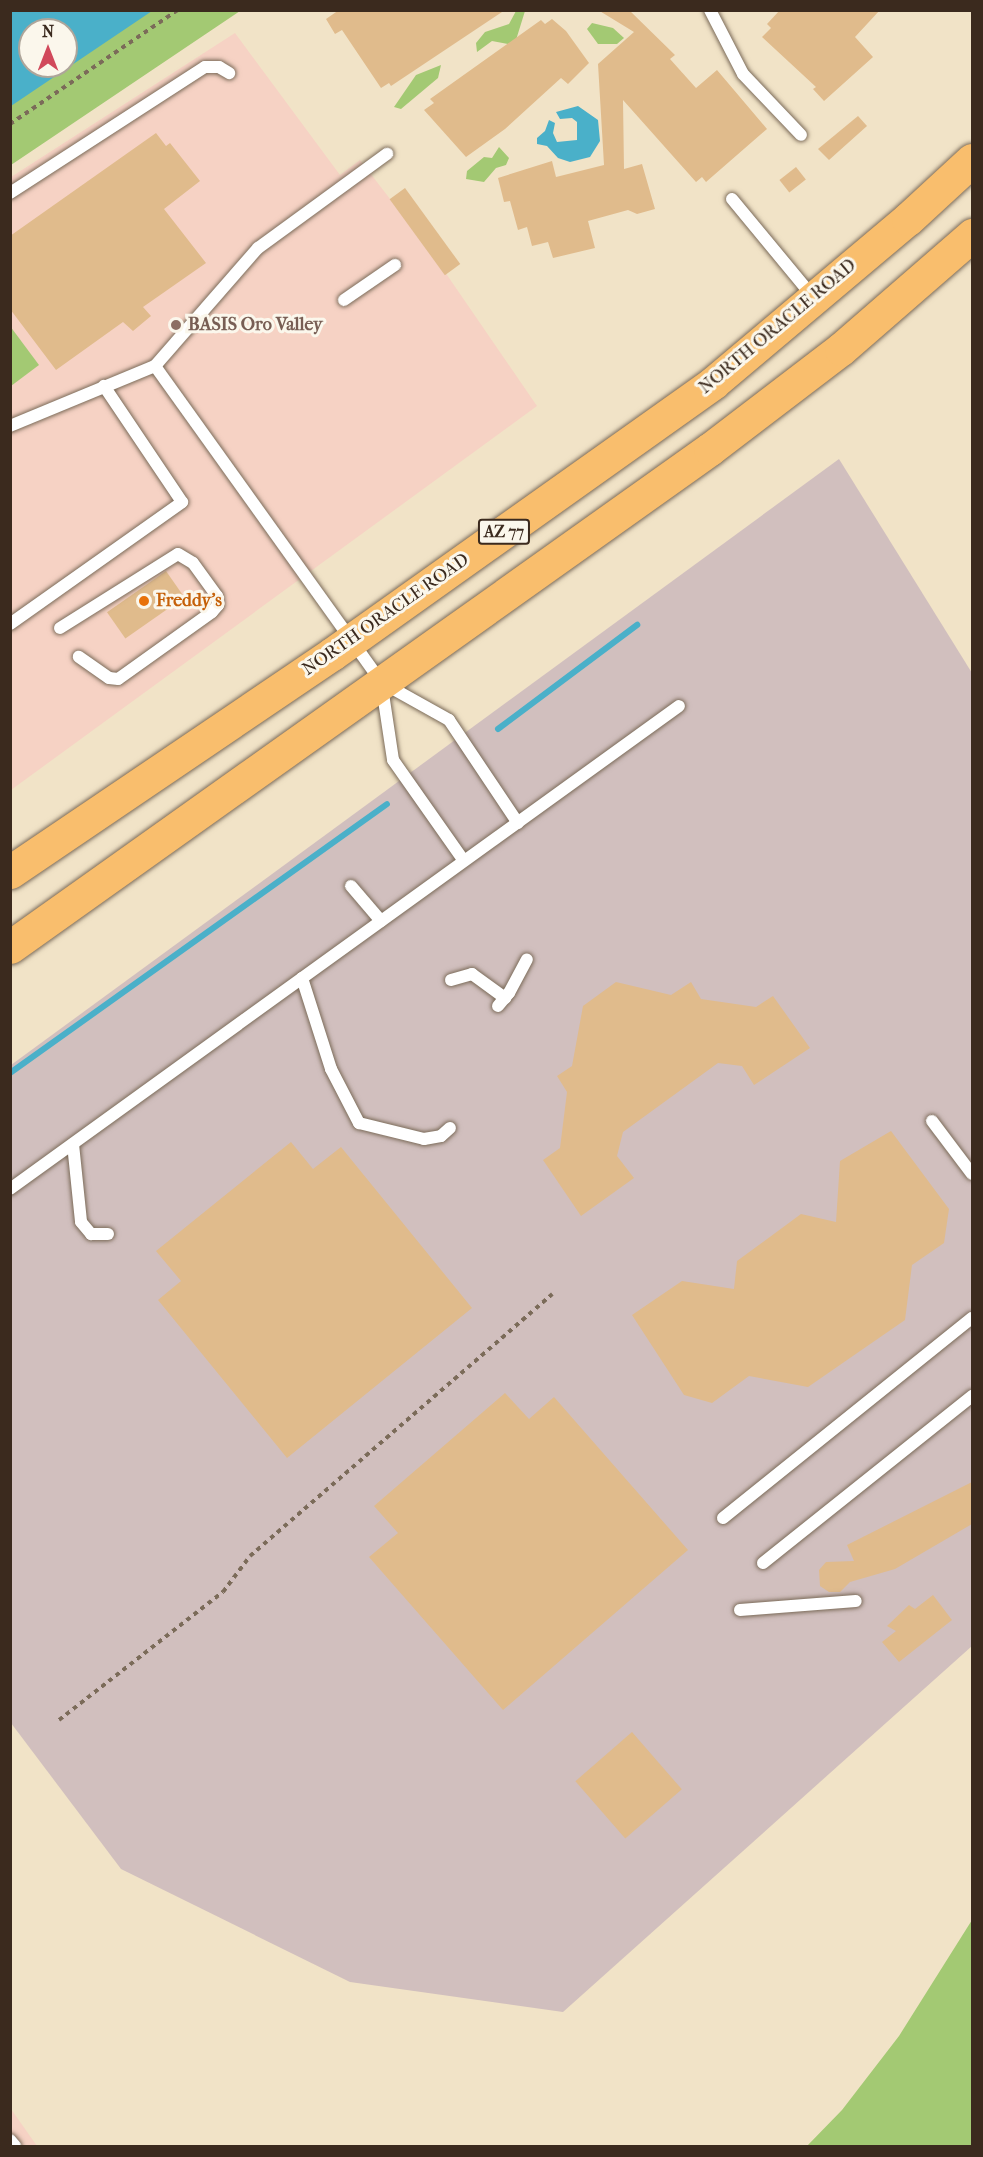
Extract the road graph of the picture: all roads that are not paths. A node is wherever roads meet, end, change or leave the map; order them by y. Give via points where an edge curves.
1 (710, 10) edge
2 (229, 74) dead end
3 (801, 135) dead end
4 (387, 154) dead end
5 (972, 160) edge
6 (10, 193) edge
7 (732, 198) dead end
8 (972, 235) edge
9 (395, 265) dead end
10 (814, 298) junction
11 (344, 300) dead end
12 (155, 366) junction
13 (104, 386) junction
14 (10, 426) edge
15 (10, 624) edge
16 (60, 628) dead end
17 (351, 640) junction
18 (79, 657) dead end
19 (381, 682) junction
20 (679, 706) dead end
21 (518, 823) junction
22 (464, 861) junction
23 (10, 872) edge
24 (351, 886) dead end
25 (381, 921) junction
26 (10, 947) edge
27 (527, 959) dead end
28 (302, 978) junction
29 (450, 980) dead end
30 (932, 1121) dead end
31 (450, 1128) dead end
32 (73, 1144) junction
33 (972, 1174) edge
34 (10, 1189) edge
35 (108, 1234) dead end
36 (972, 1318) edge
37 (972, 1396) edge
38 (723, 1518) dead end
39 (763, 1563) dead end
40 (856, 1601) dead end
41 (740, 1610) dead end
42 (10, 2140) edge
43 (15, 2146) edge

1 - 3 lane via 743,74
2 - 6 lane via 219,67 205,67
4 - 12 lane via 258,248
5 - 10 highway, NORTH ORACLE ROAD / AZ 77
7 - 10 lane
8 - 19 highway, AZ 77 via 841,349 710,449
9 - 11 lane
10 - 17 highway, NORTH ORACLE ROAD / AZ 77 via 713,383
12 - 13 lane
12 - 17 lane
13 - 14 lane
13 - 15 lane via 182,502
16 - 18 lane via 178,554 193,562 217,596 218,605 212,612 118,679 109,678
17 - 19 lane
17 - 23 highway, NORTH ORACLE ROAD / AZ 77
19 - 21 lane via 449,720
19 - 22 lane via 393,760
19 - 26 highway, AZ 77
20 - 21 lane
21 - 22 lane
22 - 25 lane
24 - 25 lane
25 - 28 lane
27 - 29 lane via 501,1002 472,974
28 - 31 lane via 331,1069 359,1123 371,1128 396,1129 424,1139 441,1136
28 - 32 lane
30 - 33 lane
32 - 34 lane
32 - 35 lane via 81,1222 91,1234
36 - 38 lane
37 - 39 lane
40 - 41 lane
42 - 43 lane

